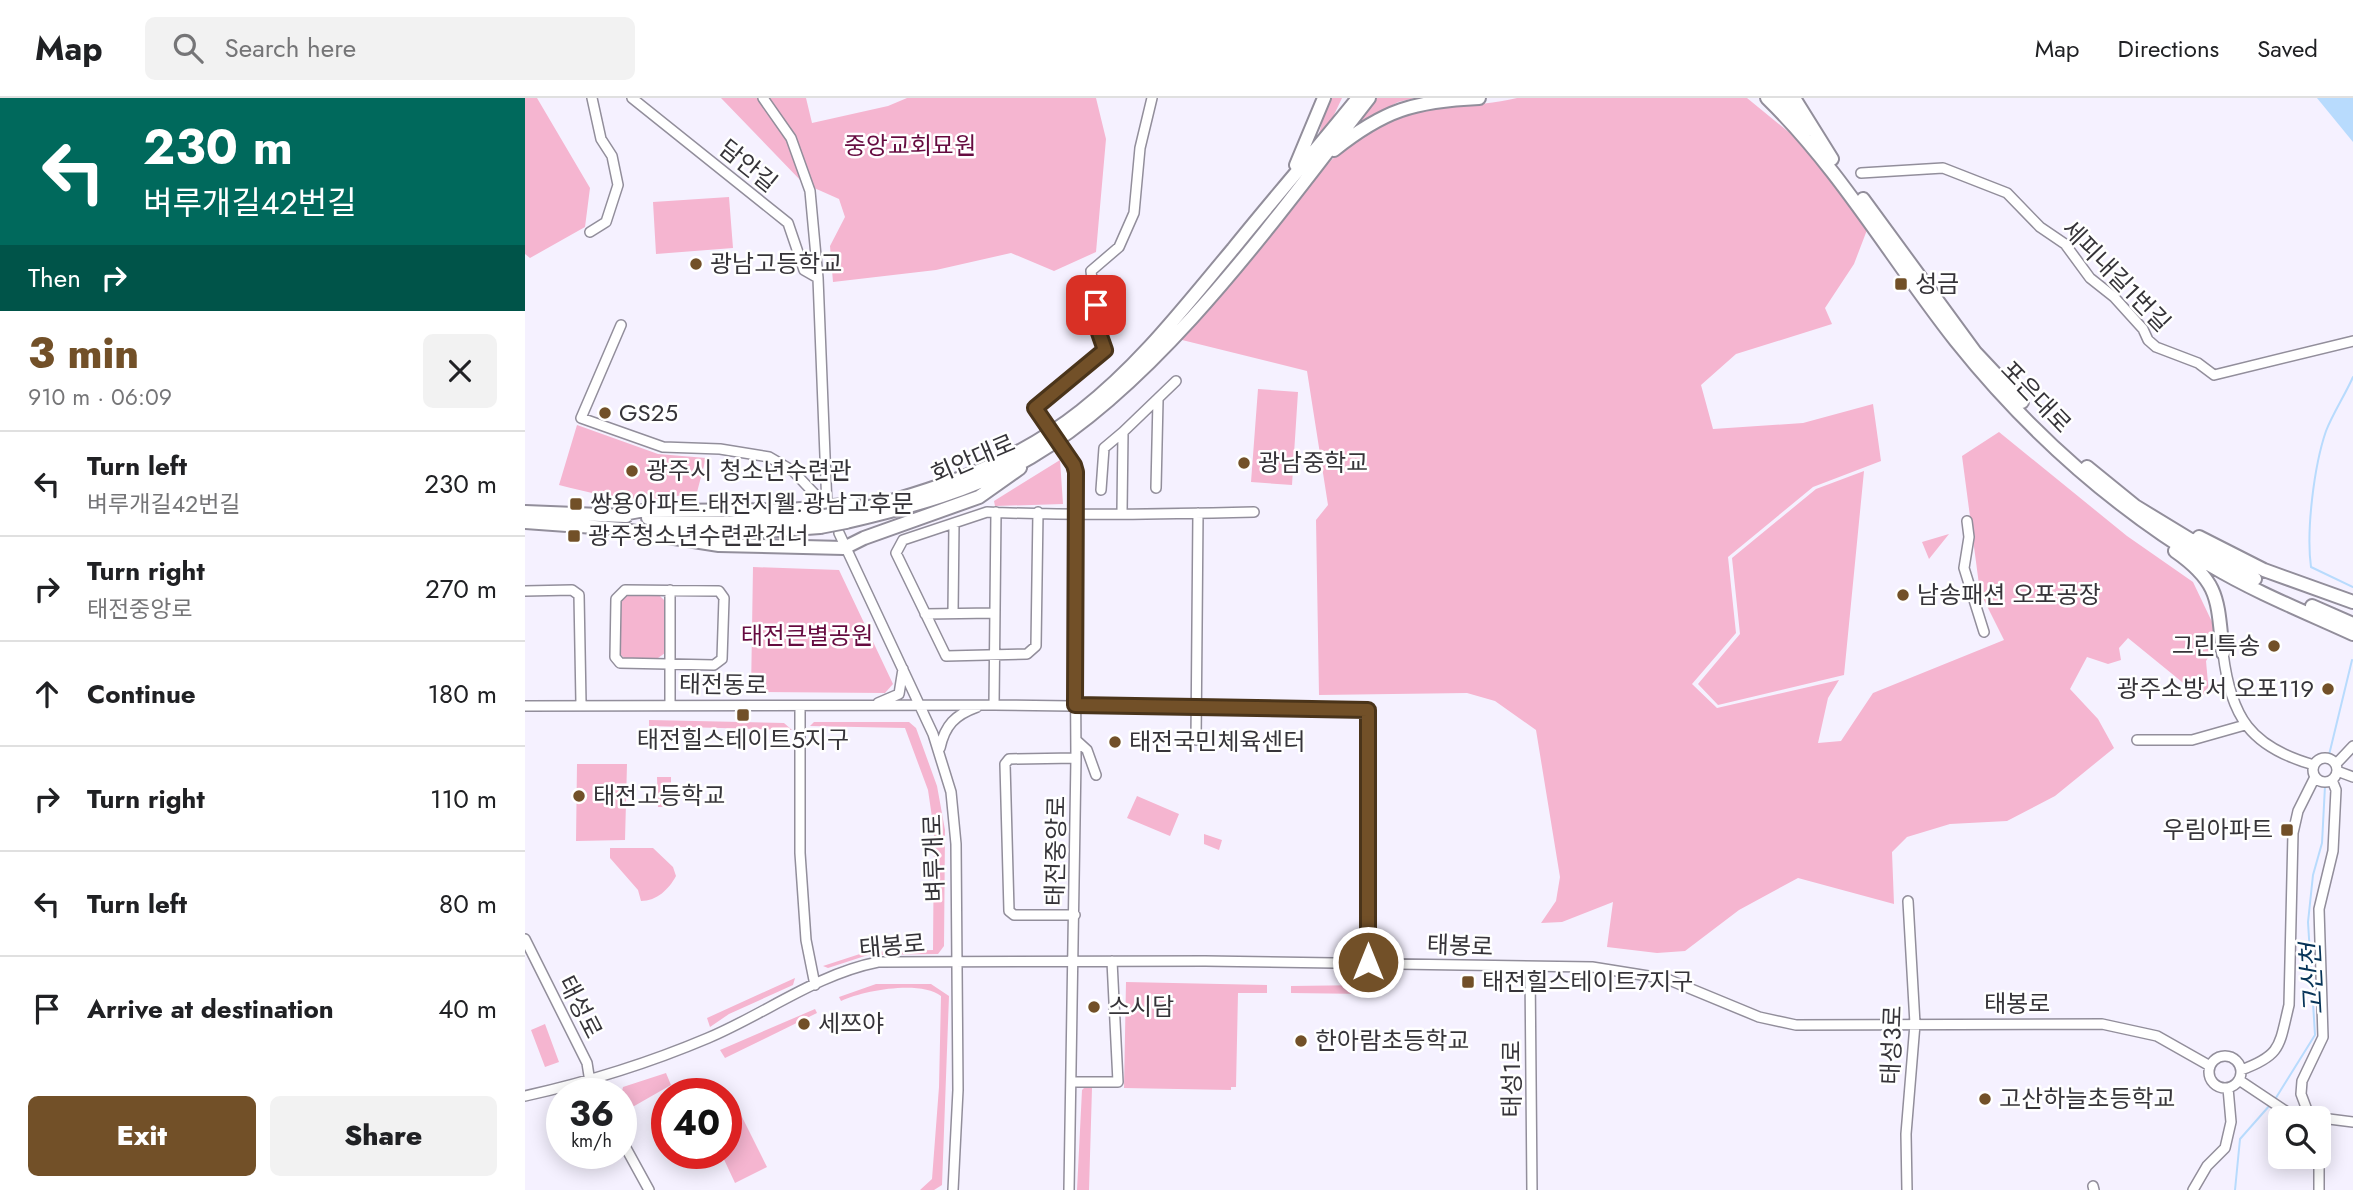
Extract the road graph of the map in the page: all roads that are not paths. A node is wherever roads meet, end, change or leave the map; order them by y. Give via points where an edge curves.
1 (592, 98) edge
2 (632, 98) edge
3 (764, 98) edge
4 (1152, 98) edge
5 (1324, 98) edge
6 (1357, 98) edge
7 (1369, 98) edge
8 (1479, 98) edge
9 (1767, 98) edge
10 (1781, 98) edge
11 (1794, 98) edge
12 (1832, 159) junction
13 (1318, 164) junction
14 (1861, 173) dead end
15 (1284, 187) junction
16 (590, 232) dead end
17 (818, 278) junction
18 (621, 325) dead end
19 (2353, 341) edge
20 (1176, 382) dead end
21 (1158, 400) junction
22 (1123, 432) junction
23 (1033, 443) junction
24 (1031, 457) junction
25 (2110, 486) junction
26 (1156, 488) dead end
27 (1101, 490) dead end
28 (2127, 511) junction
29 (996, 512) junction
30 (1038, 512) junction
31 (1076, 512) junction
32 (1122, 512) junction
33 (1254, 512) dead end
34 (525, 513) edge
35 (1198, 513) junction
36 (618, 515) junction
37 (838, 517) junction
38 (1967, 521) dead end
39 (525, 522) edge
40 (819, 522) junction
41 (954, 523) junction
42 (617, 529) junction
43 (844, 548) junction
44 (670, 590) junction
45 (525, 591) edge
46 (2353, 602) edge
47 (953, 613) junction
48 (995, 613) junction
49 (925, 614) junction
50 (2353, 624) edge
51 (1984, 632) dead end
52 (2353, 634) edge
53 (2223, 653) joint
54 (995, 654) junction
55 (670, 665) junction
56 (904, 667) junction
57 (581, 703) junction
58 (670, 704) junction
59 (920, 705) junction
60 (982, 705) junction
61 (994, 705) junction
62 (1075, 705) junction
63 (525, 706) edge
64 (800, 706) junction
65 (870, 706) junction
66 (1197, 708) junction
67 (2245, 725) junction
68 (1076, 740) junction
69 (1196, 740) dead end
70 (2137, 740) dead end
71 (2353, 746) edge
72 (940, 750) junction
73 (1076, 758) junction
74 (2314, 765) junction
75 (2335, 772) junction
76 (1096, 775) dead end
77 (2315, 777) junction
78 (2353, 777) edge
79 (1908, 901) dead end
80 (1075, 915) junction
81 (525, 939) edge
82 (955, 961) junction
83 (1112, 961) junction
84 (1071, 962) junction
85 (1368, 962) junction
86 (1530, 967) junction
87 (815, 985) junction
88 (1915, 1024) junction
89 (2210, 1066) junction
90 (2240, 1075) junction
91 (589, 1078) edge
92 (601, 1078) edge
93 (1073, 1082) junction
94 (2228, 1087) junction
95 (546, 1091) edge
96 (525, 1096) edge
97 (2278, 1106) edge
98 (2306, 1106) edge
99 (2331, 1120) edge
100 (2353, 1122) edge
101 (637, 1168) edge
102 (2319, 1169) edge
103 (649, 1190) edge
104 (953, 1190) edge
105 (1069, 1190) edge
106 (1532, 1190) edge
107 (1907, 1190) edge
108 (2193, 1190) edge
109 (2319, 1190) edge

1 - 16 street via 618,185 606,222
2 - 17 street, 담안길 via 788,223 804,270
3 - 17 street via 792,138 803,164
4 - 31 street, 태전중앙로, bridge via 1140,148 1133,213 1119,247 1091,271 1105,350 1035,408 1074,465
5 - 15 highway
6 - 15 highway, 회안대로
7 - 13 highway, 회안대로
8 - 13 highway via 1408,105 1369,122
9 - 28 highway, 포은대로 via 1829,166 1988,379
10 - 12 highway, 포은대로
11 - 12 highway
12 - 25 highway, 포은대로 via 1975,352
13 - 24 highway, 회안대로 via 1161,350 1090,416
14 - 19 street, 세피내길1번길 via 1943,168 2007,193 2040,227 2065,244 2090,278 2143,329 2148,341 2214,375
15 - 23 highway, 회안대로 via 1159,340 1080,412
17 - 37 street
18 - 37 street via 581,418 663,447 769,457 793,471
20 - 21 street
21 - 22 street
21 - 26 street
22 - 27 street via 1104,448
22 - 32 street
23 - 37 highway, 회안대로 via 956,480
23 - 37 highway via 935,483 853,505
24 - 37 highway, 회안대로 via 964,489 900,510
24 - 43 highway via 979,497
25 - 46 highway via 2264,570
25 - 50 highway, 포은대로 via 2186,540 2264,584
28 - 52 highway, 포은대로 via 2212,566
28 - 53 highway via 2210,581
29 - 30 street
29 - 41 street
29 - 48 street
30 - 31 street
30 - 54 street via 1036,646 1027,654
31 - 32 street
31 - 62 street, 태전중앙로
32 - 35 street
33 - 35 street
34 - 36 highway
35 - 66 street
36 - 37 highway via 790,510
36 - 40 highway via 729,523
37 - 40 highway, bridge
37 - 43 street, 벼루개로
38 - 51 street via 1964,568
39 - 42 highway
40 - 42 highway via 752,532
41 - 47 street
41 - 49 street via 899,545 897,553
42 - 43 highway via 719,545
43 - 56 street, 벼루개로
44 - 55 street
44 - 55 street via 722,594 724,653 713,665
44 - 55 street via 625,590 617,595 615,657 625,665
45 - 57 street via 572,590 579,595
47 - 48 street
47 - 49 street
48 - 54 street
49 - 54 street via 946,656
53 - 67 street via 2230,697
54 - 61 street
55 - 58 street
56 - 59 street, 벼루개로
56 - 65 street via 899,694
57 - 58 street, 태전동로
57 - 63 street, 태전동로
58 - 64 street, 태전동로
59 - 60 street, 태전동로
59 - 65 street, 태전동로
59 - 72 street, 벼루개로
60 - 61 street, 태전동로
60 - 72 street via 955,717
61 - 62 street, 태전동로
62 - 66 street, 태전동로
62 - 68 street, 태전중앙로
64 - 65 street, 태전동로
64 - 87 street via 800,853 805,930
66 - 69 street
66 - 85 street, 태전동로 via 1368,710
67 - 70 street via 2192,740
67 - 74 street via 2268,747
68 - 73 street, 태전중앙로
68 - 76 street via 1087,750
71 - 75 street
72 - 82 street, 벼루개로 via 954,825
73 - 80 street, 태전중앙로
73 - 80 street via 1009,759 1005,764 1009,911 1014,915
74 - 75 street via 2322,758
74 - 77 street
75 - 77 street via 2322,782
75 - 78 street
75 - 98 street via 2333,851 2319,909 2323,1037 2305,1070 2301,1094
77 - 90 street via 2293,833 2285,1023 2267,1060
79 - 88 street, 태성3로
80 - 84 street, 태전중앙로
81 - 91 street, 태성로 via 587,1063
82 - 84 street, 태봉로
82 - 87 street, 태봉로 via 868,964
82 - 104 street, 벼루개로 via 958,1090
83 - 84 street, 태봉로
83 - 85 street, 태봉로
83 - 93 street via 1118,1082
84 - 93 street, 태전중앙로
85 - 86 street, 태봉로
86 - 88 street, 태봉로 via 1592,967 1648,975 1759,1017 1796,1025
86 - 106 street, 태성1로
87 - 92 street, 태봉로 via 709,1038
88 - 89 street, 태봉로 via 2102,1024 2157,1037
88 - 107 street, 태성3로 via 1906,1134
89 - 90 street via 2227,1056 2236,1061
89 - 94 street via 2211,1081
90 - 94 street
90 - 97 street
93 - 105 street, 태전중앙로
94 - 108 street via 2231,1122 2225,1148
95 - 96 street, 태봉로
99 - 100 street
101 - 103 street
102 - 109 street

